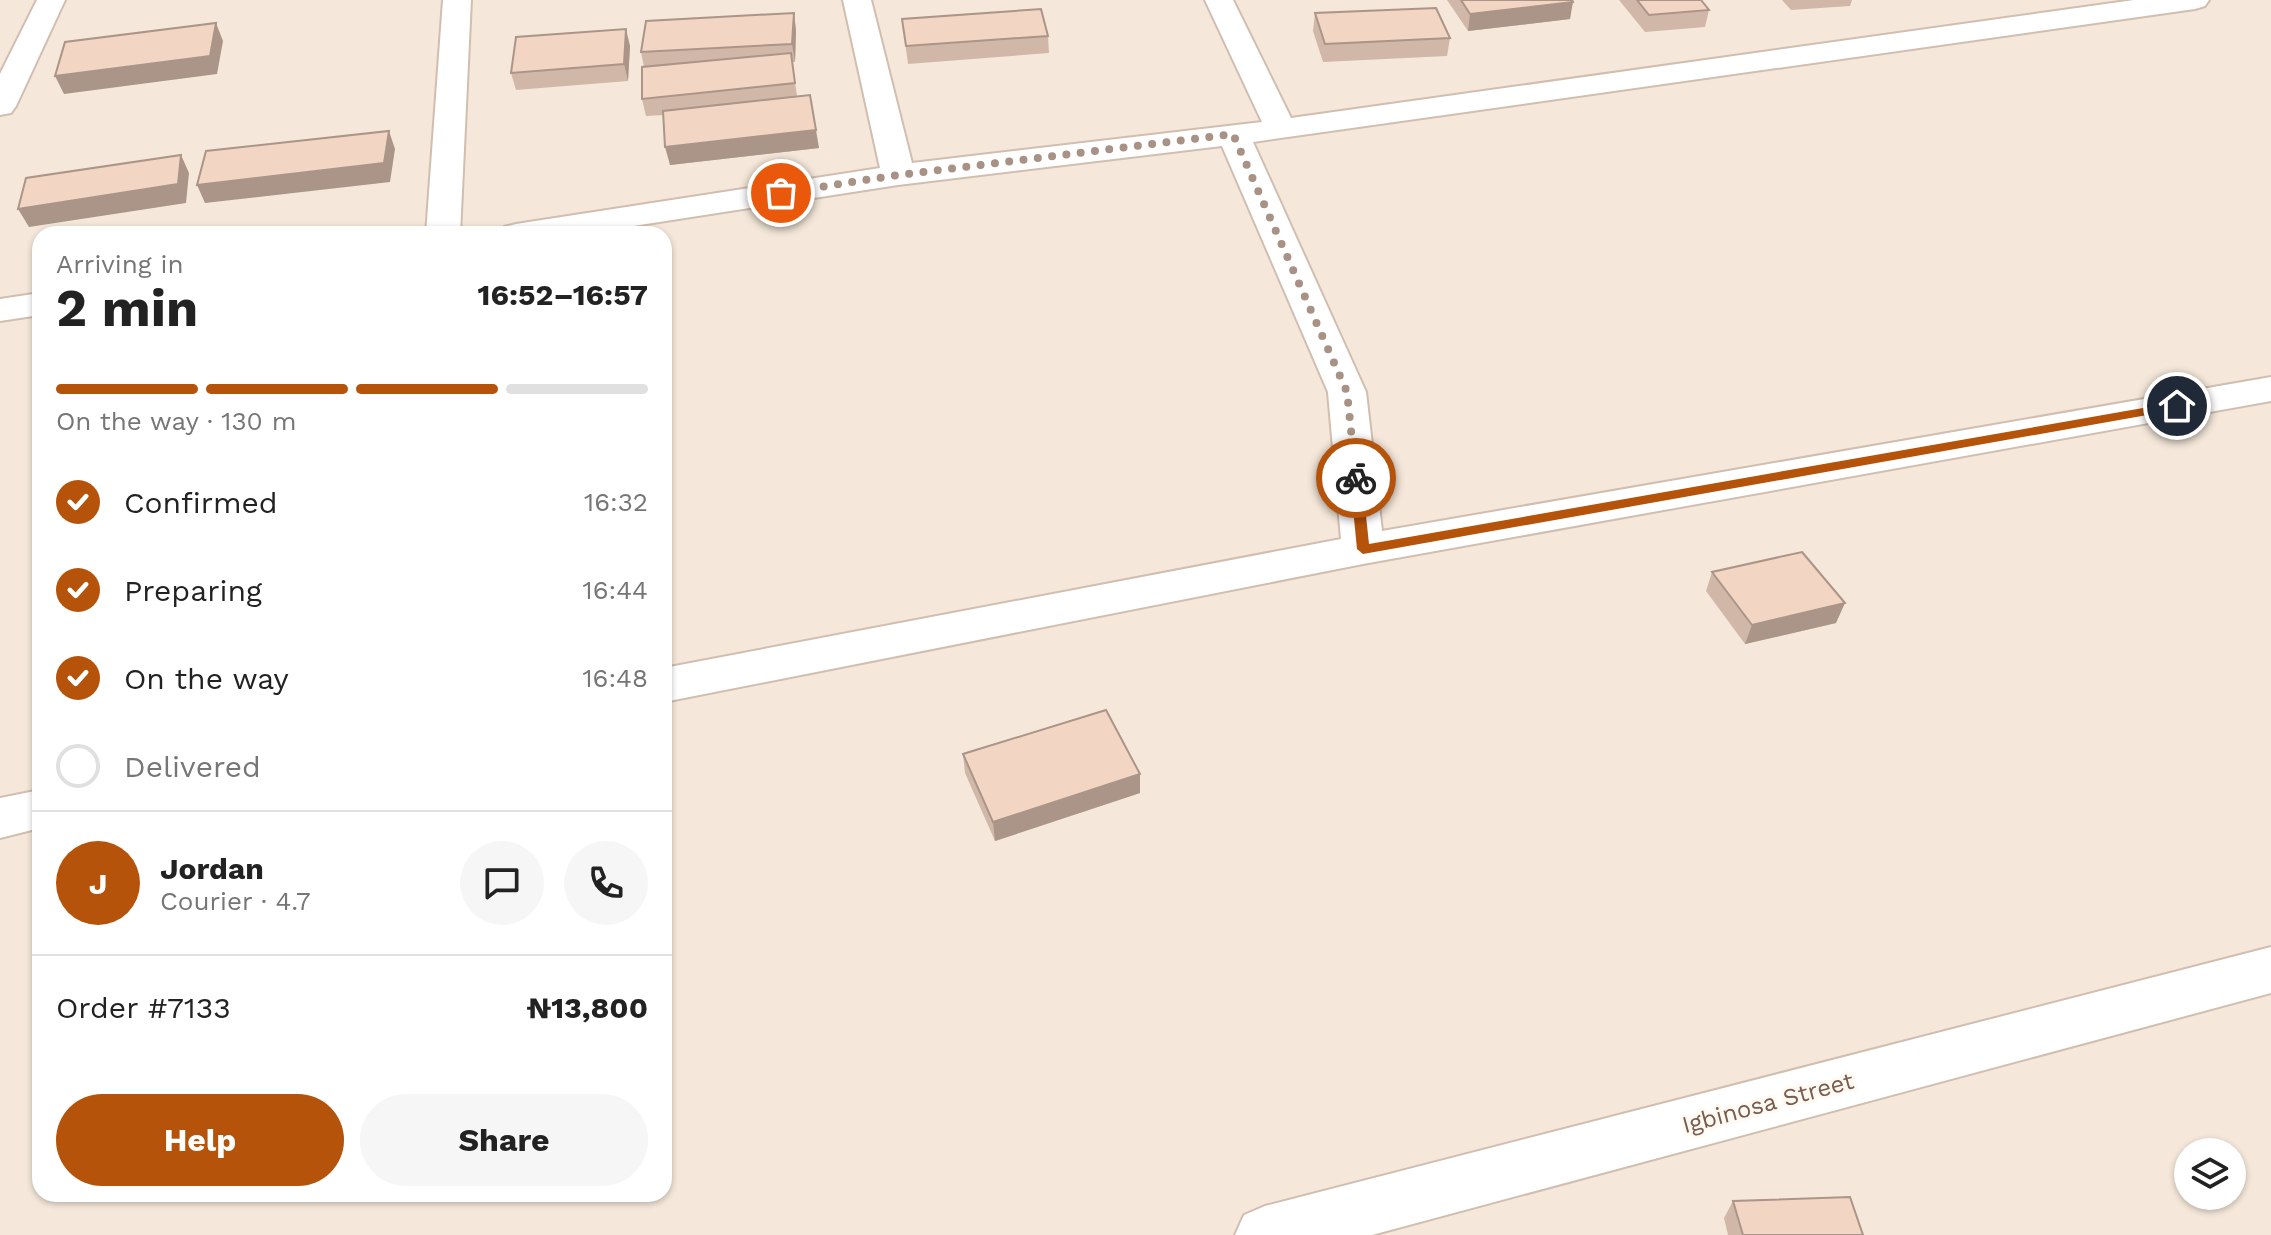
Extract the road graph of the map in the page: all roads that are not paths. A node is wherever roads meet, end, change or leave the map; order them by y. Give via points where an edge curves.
1 (51, 0) edge
2 (457, 0) edge
3 (857, 0) edge
4 (1219, 0) edge
5 (2195, 0) edge
6 (0, 106) edge
7 (1281, 129) junction
8 (1233, 134) junction
9 (898, 175) junction
10 (443, 226) edge
11 (568, 226) edge
12 (32, 305) edge
13 (0, 310) edge
14 (2271, 389) edge
15 (1363, 549) junction
16 (672, 683) edge
17 (32, 811) edge
18 (0, 818) edge
19 (2271, 970) edge
20 (1265, 1235) edge

1 - 6 street
2 - 10 street
3 - 9 street
4 - 7 street
5 - 7 street
7 - 8 street
8 - 9 street
8 - 15 street via 1347,392
9 - 11 street
12 - 13 street
14 - 15 street
15 - 16 street
17 - 18 street
19 - 20 street, Igbinosa Street

